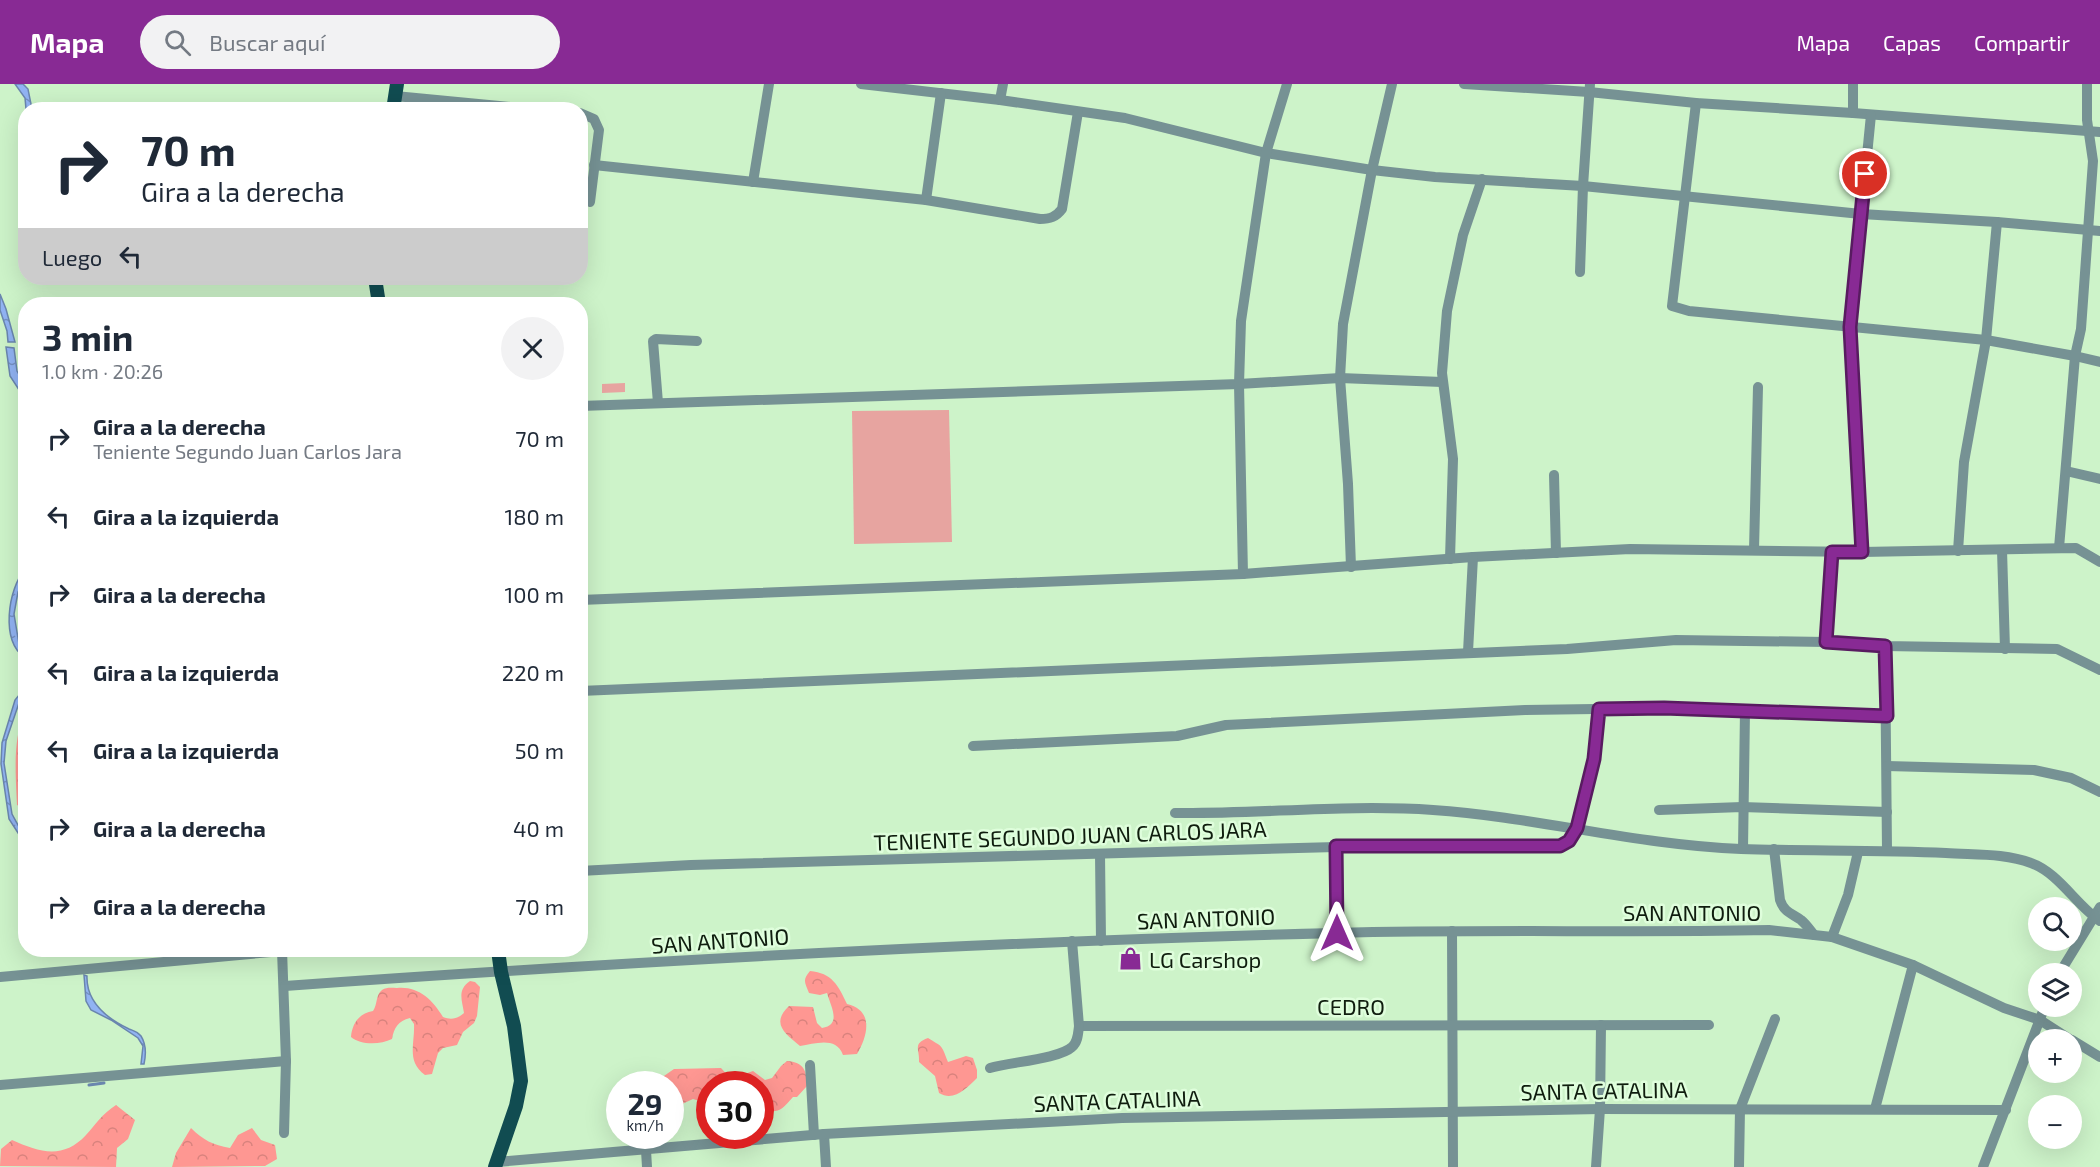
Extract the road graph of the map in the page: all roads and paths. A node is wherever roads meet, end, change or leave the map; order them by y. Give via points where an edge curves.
1 (769, 84) edge
2 (861, 84) edge
3 (1002, 84) edge
4 (1287, 84) edge
5 (1392, 84) edge
6 (1464, 84) edge
7 (1853, 84) edge
8 (2088, 84) edge
9 (1590, 88) edge
10 (941, 93) junction
11 (395, 97) edge
12 (1000, 100) junction
13 (451, 102) edge
14 (1696, 104) junction
15 (1078, 112) junction
16 (1853, 113) junction
17 (1871, 115) junction
18 (588, 116) edge
19 (2094, 132) edge
20 (1266, 153) junction
21 (594, 165) junction
22 (1372, 170) junction
23 (1482, 179) junction
24 (753, 182) junction
25 (1583, 186) junction
26 (1685, 197) junction
27 (927, 200) junction
28 (590, 202) dead end
29 (1861, 214) junction
30 (1997, 222) junction
31 (2087, 229) junction
32 (2100, 231) edge
33 (1580, 272) dead end
34 (1850, 327) junction
35 (1986, 340) junction
36 (698, 341) dead end
37 (2075, 356) junction
38 (2100, 362) edge
39 (1340, 378) junction
40 (1442, 382) junction
41 (1239, 384) junction
42 (1758, 387) dead end
43 (658, 403) junction
44 (588, 406) edge
45 (2066, 471) junction
46 (1554, 475) dead end
47 (2100, 479) edge
48 (2060, 548) junction
49 (1754, 550) junction
50 (2002, 550) junction
51 (1958, 551) junction
52 (1832, 552) junction
53 (1862, 552) junction
54 (1556, 553) junction
55 (1473, 557) junction
56 (1450, 559) junction
57 (2100, 562) edge
58 (1350, 567) junction
59 (1244, 574) junction
60 (588, 600) edge
61 (1826, 642) junction
62 (1885, 646) junction
63 (2005, 649) junction
64 (1468, 652) junction
65 (2100, 670) edge
66 (588, 692) edge
67 (1599, 709) junction
68 (1745, 711) junction
69 (1887, 716) junction
70 (973, 746) dead end
71 (1887, 766) junction
72 (2100, 792) edge
73 (1743, 807) junction
74 (1659, 810) dead end
75 (1887, 812) junction
76 (1174, 813) dead end
77 (1577, 828) junction
78 (1336, 846) junction
79 (1743, 849) junction
80 (1774, 849) junction
81 (1887, 850) junction
82 (1858, 852) junction
83 (1100, 854) junction
84 (588, 871) edge
85 (2100, 907) edge
86 (2097, 919) edge
87 (1452, 931) junction
88 (1337, 933) junction
89 (1814, 935) junction
90 (1833, 938) junction
91 (1072, 941) junction
92 (1101, 942) junction
93 (209, 957) edge
94 (283, 957) edge
95 (499, 957) edge
96 (2067, 963) edge
97 (1913, 965) junction
98 (501, 972) junction
99 (0, 977) edge
100 (285, 986) junction
101 (2041, 1017) edge
102 (1775, 1019) dead end
103 (2040, 1020) junction
104 (1454, 1025) junction
105 (1600, 1025) junction
106 (1709, 1025) dead end
107 (1079, 1026) junction
108 (2054, 1029) edge
109 (2082, 1046) edge
110 (2100, 1057) edge
111 (286, 1061) junction
112 (810, 1065) dead end
113 (990, 1068) dead end
114 (0, 1085) edge
115 (1600, 1109) junction
116 (1740, 1109) junction
117 (1875, 1109) junction
118 (2006, 1110) junction
119 (1454, 1112) junction
120 (284, 1133) dead end
121 (819, 1135) junction
122 (646, 1150) junction
123 (496, 1165) edge
124 (646, 1167) edge
125 (826, 1167) edge
126 (1453, 1167) edge
127 (1596, 1167) edge
128 (1739, 1167) edge
129 (1983, 1167) edge

1 - 24 street
2 - 10 street
3 - 12 street
4 - 20 street
5 - 22 street
6 - 9 street
7 - 16 street
8 - 19 street via 2087,111
9 - 14 street
9 - 25 street
10 - 12 street
10 - 27 street
11 - 13 street
12 - 15 street
14 - 16 street
14 - 26 street
15 - 20 street via 1125,118
15 - 27 street via 1062,209 1057,215 1040,219
16 - 17 street
17 - 19 street
17 - 29 street
18 - 21 street via 594,118 599,130
19 - 31 street
20 - 22 street
20 - 41 street via 1241,321
21 - 24 street
21 - 28 street
22 - 23 street
22 - 39 street via 1343,324
23 - 25 street
23 - 40 street via 1462,235 1448,311
24 - 27 street
25 - 26 street
25 - 33 street
26 - 29 street
26 - 34 street via 1672,306
29 - 30 street
29 - 34 street
30 - 31 street
30 - 35 street
31 - 32 street
31 - 37 street
34 - 35 street
34 - 53 street
35 - 37 street
35 - 51 street via 1964,462
36 - 43 street via 653,341
37 - 38 street
37 - 45 street
39 - 40 street
39 - 41 street
39 - 58 street
40 - 56 street via 1453,459
41 - 43 street
41 - 59 street
42 - 49 street
43 - 44 street
45 - 47 street
45 - 48 street
46 - 54 street
48 - 50 street
48 - 57 street via 2076,548
49 - 52 street
49 - 54 street
50 - 51 street
50 - 63 street
51 - 53 street
52 - 53 street
52 - 61 street
54 - 55 street
55 - 56 street
55 - 64 street
56 - 58 street
58 - 59 street
59 - 60 street
61 - 62 street
61 - 64 street via 1676,640
62 - 63 street
62 - 69 street
63 - 65 street via 2057,649
64 - 66 street
67 - 68 street
67 - 70 street via 1226,725 1177,736
67 - 77 street via 1594,759
68 - 69 street
68 - 73 street
69 - 71 street
71 - 72 street via 2034,770 2071,778
71 - 75 street
73 - 74 street
73 - 75 street
73 - 79 street
75 - 81 street
76 - 77 street via 1434,810
77 - 78 street, TENIENTE SEGUNDO JUAN CARLOS JARA via 1569,841 1560,846
77 - 79 street via 1682,845
78 - 83 street, TENIENTE SEGUNDO JUAN CARLOS JARA
78 - 88 street
79 - 80 street
80 - 82 street
80 - 89 street via 1783,908 1803,921
81 - 82 street
81 - 86 street via 2008,856 2034,863
82 - 90 street
83 - 84 street, TENIENTE SEGUNDO JUAN CARLOS JARA
83 - 92 street
85 - 86 street
86 - 96 street
87 - 88 street, SAN ANTONIO
87 - 89 street, SAN ANTONIO via 1769,930
87 - 104 street
88 - 92 street, SAN ANTONIO
89 - 90 street, SAN ANTONIO
90 - 97 street, SAN ANTONIO
91 - 92 street, SAN ANTONIO
91 - 98 street, SAN ANTONIO
91 - 107 street
93 - 99 street
94 - 100 street
95 - 98 main road
97 - 103 street, SAN ANTONIO via 2004,1008
97 - 117 street
98 - 100 street, SAN ANTONIO
98 - 123 main road via 514,1026 521,1081
100 - 111 street
101 - 103 street
102 - 116 street
103 - 108 street, SAN ANTONIO
103 - 118 street
104 - 105 street, CEDRO
104 - 107 street, CEDRO
104 - 119 street
105 - 106 street, CEDRO
105 - 115 street
107 - 113 street via 1075,1043 1065,1052
109 - 110 street, SAN ANTONIO
111 - 114 street
111 - 120 street
112 - 121 street
115 - 116 street, SANTA CATALINA
115 - 119 street, SANTA CATALINA
115 - 127 street
116 - 117 street, SANTA CATALINA
116 - 128 street
117 - 118 street, SANTA CATALINA
118 - 129 street
119 - 121 street, SANTA CATALINA via 1122,1118
119 - 126 street
121 - 122 street, SANTA CATALINA
121 - 125 street
122 - 123 street, SANTA CATALINA
122 - 124 street

